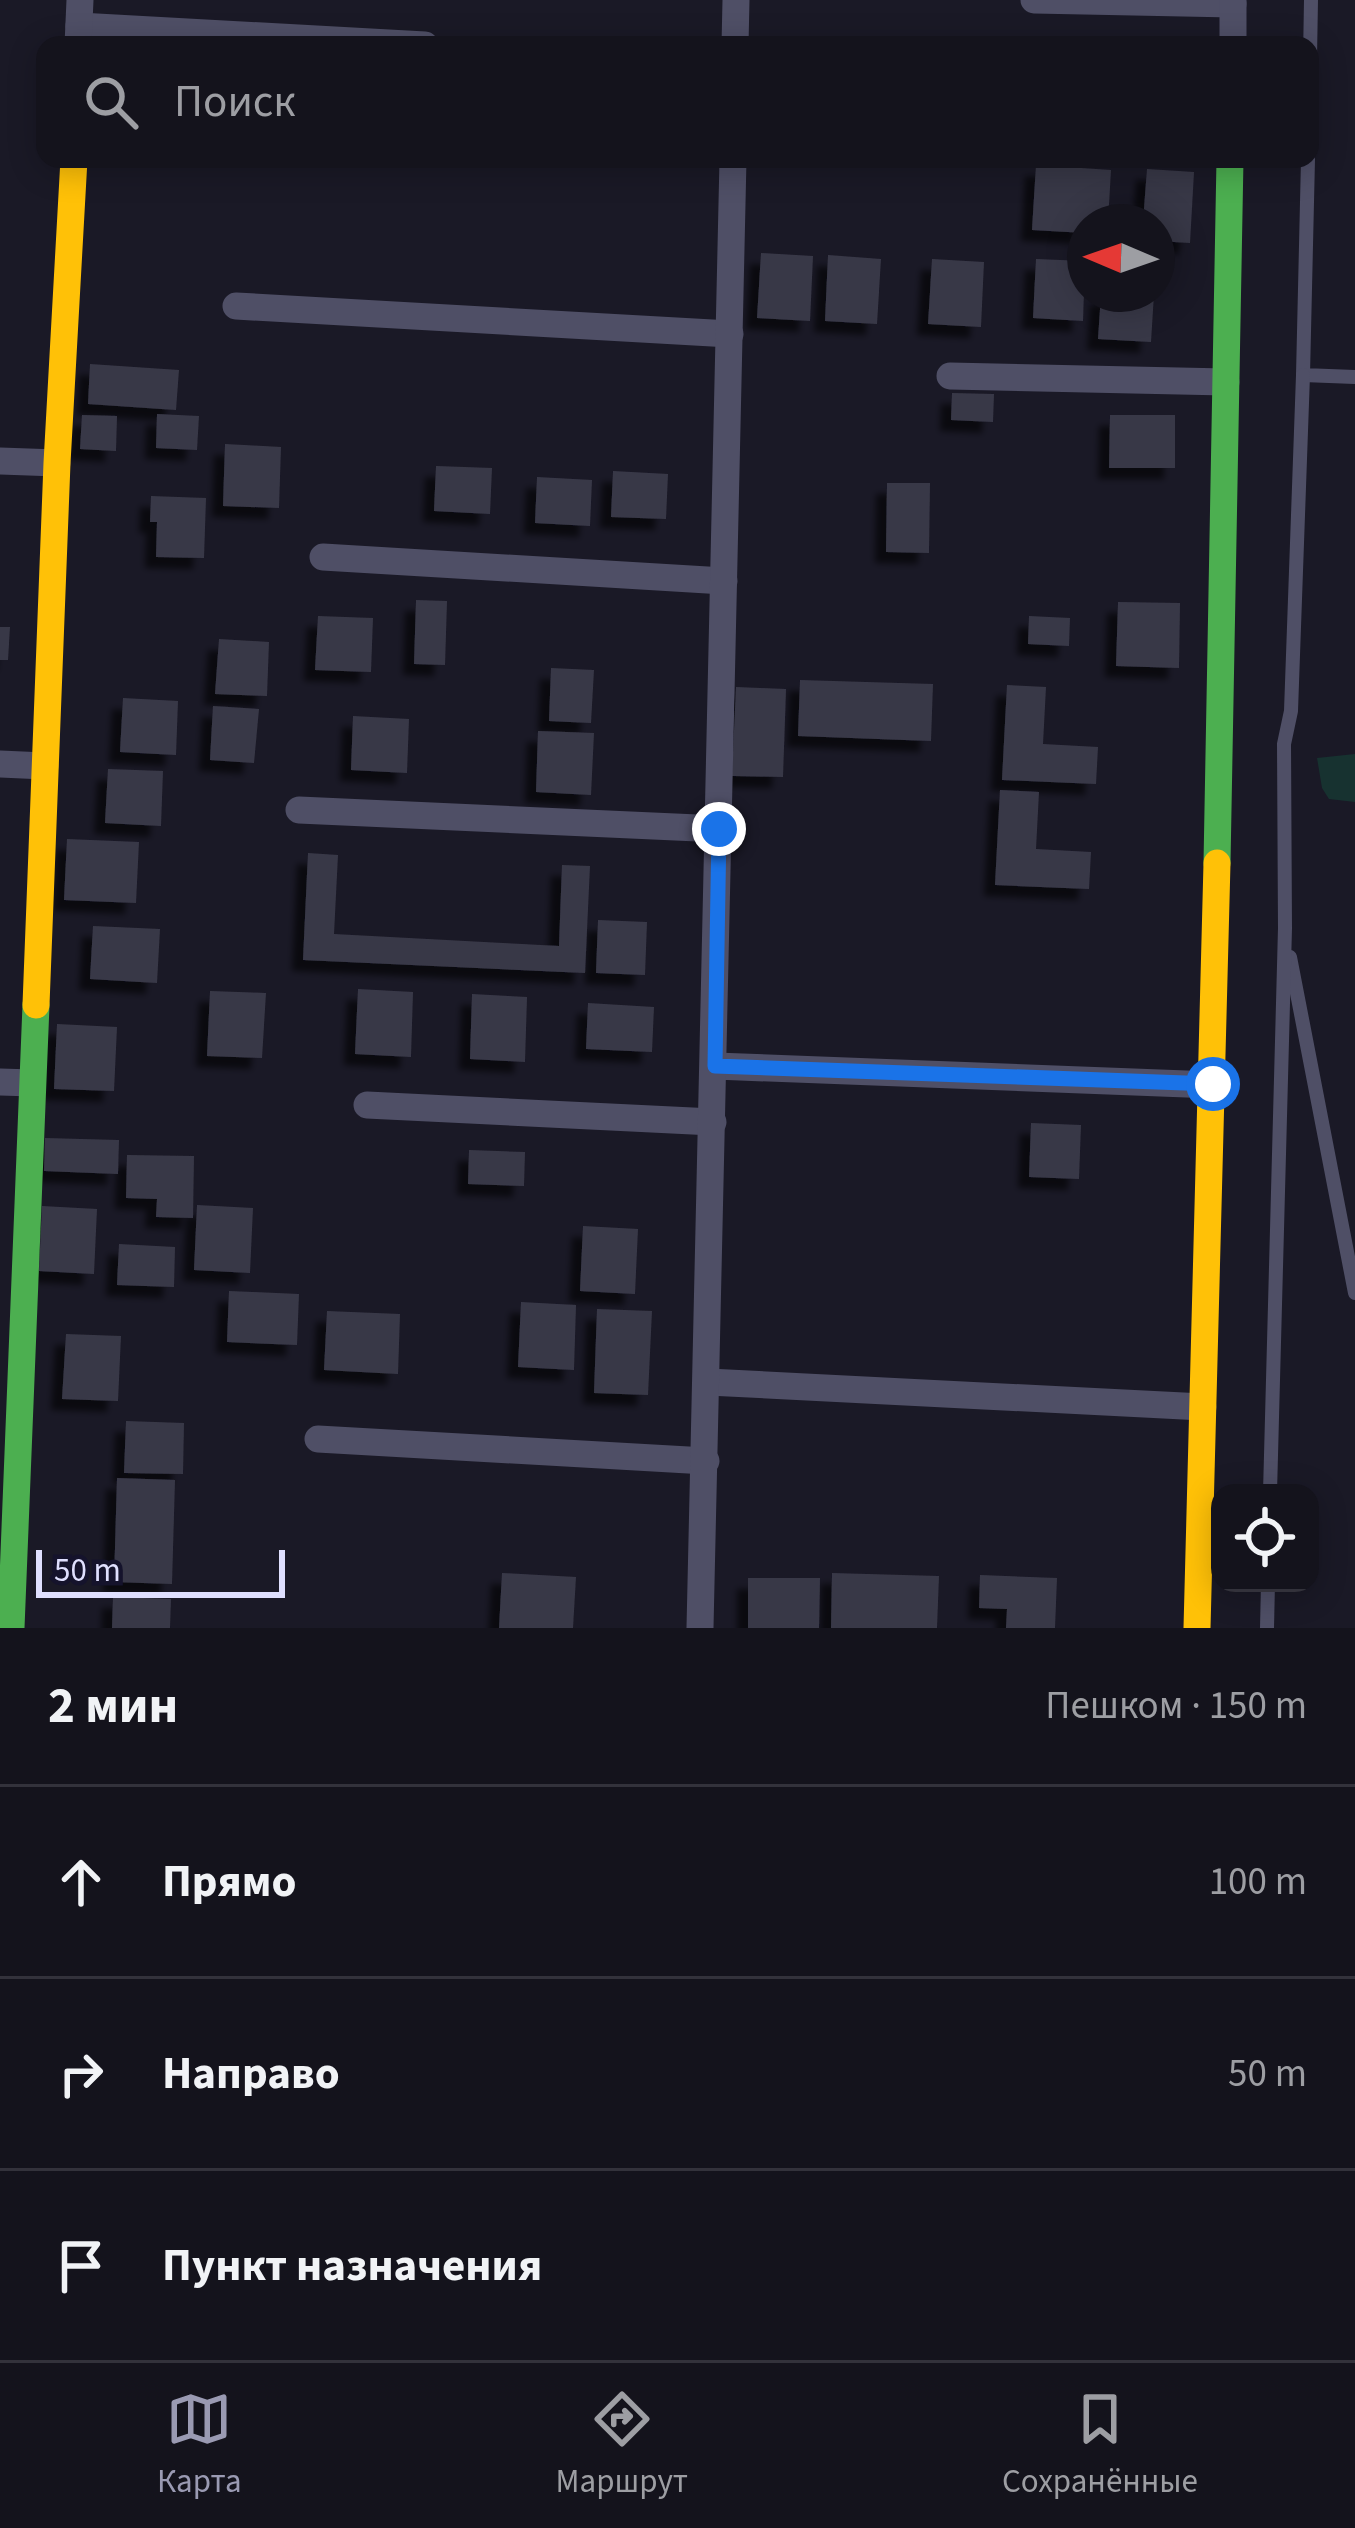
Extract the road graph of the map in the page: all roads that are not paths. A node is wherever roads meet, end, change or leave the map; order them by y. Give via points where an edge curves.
1 (736, 0) edge
2 (1034, 0) edge
3 (1312, 0) edge
4 (1233, 2) edge
5 (79, 24) edge
6 (277, 36) edge
7 (735, 36) edge
8 (1232, 36) edge
9 (1311, 36) edge
10 (73, 168) edge
11 (733, 168) edge
12 (1230, 168) edge
13 (1308, 168) edge
14 (236, 306) dead end
15 (730, 334) junction
16 (1303, 375) junction
17 (950, 376) dead end
18 (1355, 377) edge
19 (1226, 382) junction
20 (0, 461) edge
21 (57, 463) junction
22 (323, 557) dead end
23 (724, 581) junction
24 (0, 764) edge
25 (45, 766) junction
26 (299, 810) dead end
27 (719, 829) junction
28 (1285, 928) junction
29 (715, 1066) junction
30 (0, 1082) edge
31 (32, 1083) junction
32 (1213, 1084) junction
33 (368, 1105) dead end
34 (713, 1123) junction
35 (12, 1277) edge
36 (1355, 1293) edge
37 (708, 1382) junction
38 (1203, 1407) junction
39 (318, 1439) dead end
40 (706, 1461) junction
41 (1270, 1484) edge
42 (7, 1570) edge
43 (1268, 1592) edge
44 (11, 1628) edge
45 (700, 1628) edge
46 (1197, 1628) edge
47 (1267, 1628) edge

1 - 7 street
2 - 4 street
3 - 9 lane
4 - 8 street
5 - 6 street
10 - 21 street
11 - 15 street
12 - 19 street
13 - 16 lane
14 - 15 street
15 - 23 street
16 - 18 lane
16 - 28 lane via 1284,744
17 - 19 street
19 - 32 street
20 - 21 street
21 - 25 street
22 - 23 street
23 - 27 street
24 - 25 street
25 - 31 street
26 - 27 street
27 - 29 street
28 - 36 lane
28 - 41 lane
29 - 32 street
29 - 34 street
30 - 31 street
31 - 35 street
32 - 38 street
33 - 34 street
34 - 37 street
35 - 42 street
37 - 38 street
37 - 40 street
38 - 46 street
39 - 40 street
40 - 45 street
42 - 44 street
43 - 47 lane

